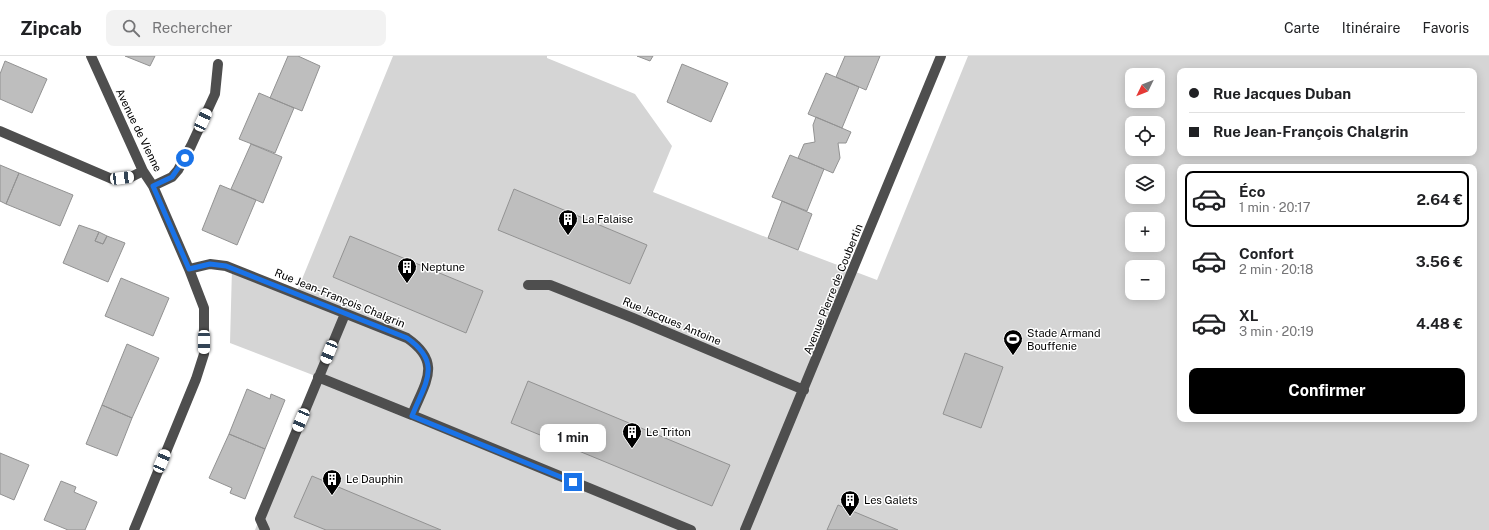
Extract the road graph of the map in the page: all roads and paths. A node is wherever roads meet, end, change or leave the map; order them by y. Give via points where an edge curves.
1 (91, 56) edge
2 (942, 56) edge
3 (218, 64) dead end
4 (0, 131) edge
5 (143, 171) junction
6 (153, 186) junction
7 (189, 269) junction
8 (528, 285) dead end
9 (344, 314) junction
10 (318, 377) junction
11 (804, 390) junction
12 (412, 416) junction
13 (134, 530) edge
14 (265, 530) edge
15 (691, 530) edge
16 (745, 530) edge

1 - 5 street, Avenue de Vienne
2 - 11 street, Avenue Pierre de Coubertin
3 - 6 street via 215,94 191,146 172,177
4 - 5 street via 112,179 131,177
5 - 6 street, Avenue de Vienne
6 - 7 street, Avenue de Vienne
7 - 9 street, Rue Jean-François Chalgrin via 210,264 226,266
7 - 13 street, Avenue de Vienne via 204,308 204,354
8 - 11 street, Rue Jacques Antoine via 550,285
9 - 10 street
9 - 12 street, Rue Jean-François Chalgrin via 407,338 419,346 428,360 429,373
10 - 12 street
10 - 14 street via 260,519
11 - 16 street, Avenue Pierre de Coubertin
12 - 15 street

